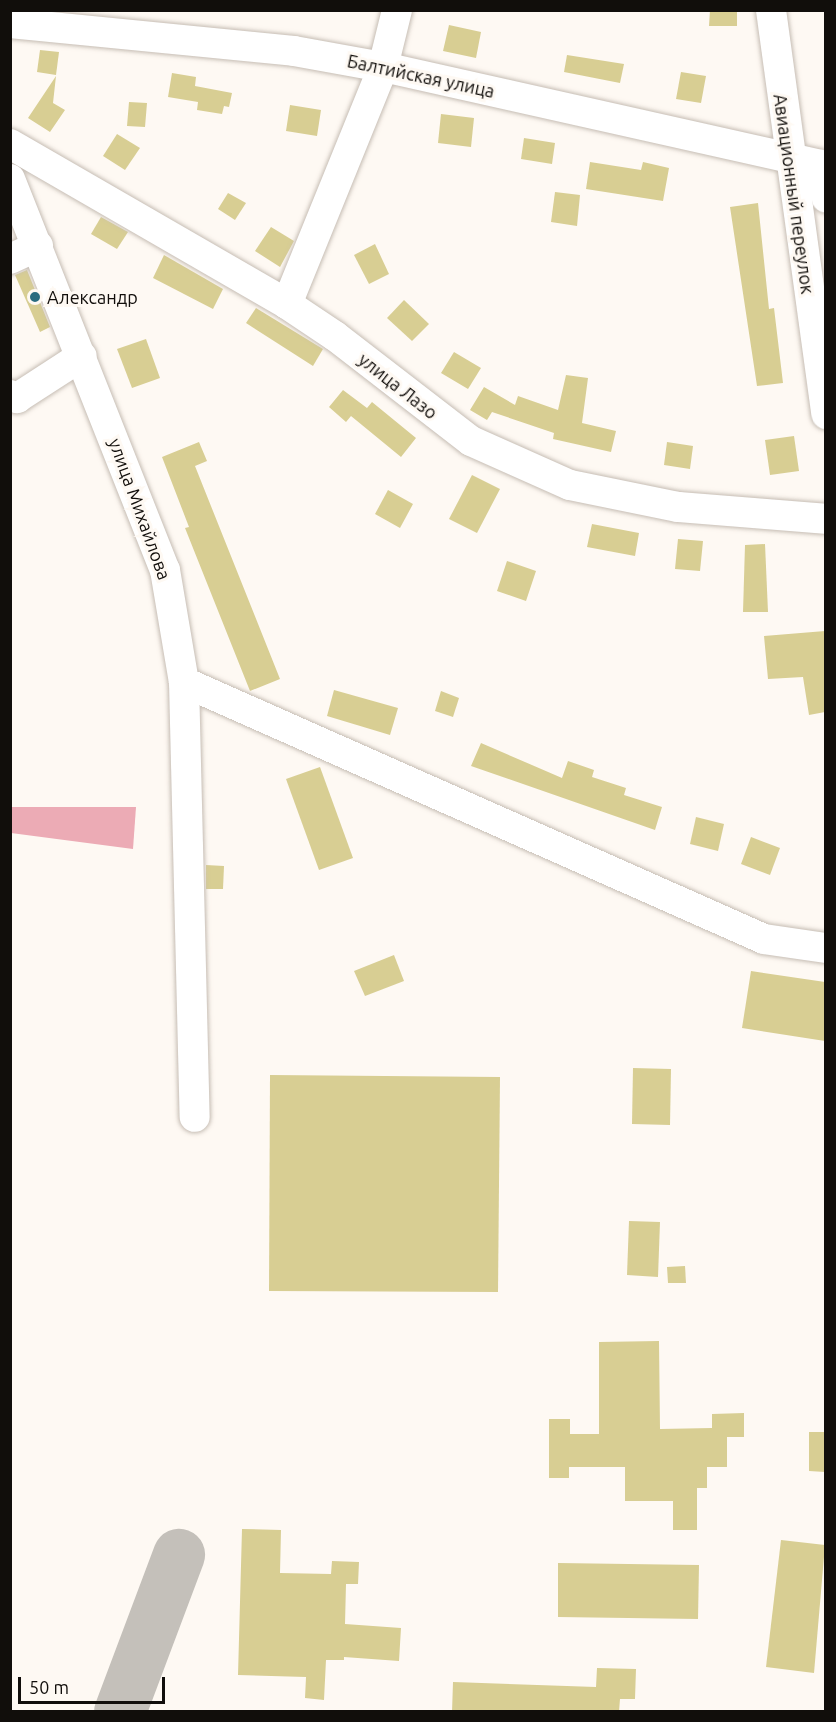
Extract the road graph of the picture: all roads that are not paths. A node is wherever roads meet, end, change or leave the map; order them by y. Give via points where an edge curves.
1 (397, 10) edge
2 (771, 10) edge
3 (10, 23) edge
4 (383, 67) junction
5 (10, 144) edge
6 (788, 157) junction
7 (823, 166) edge
8 (10, 179) edge
9 (825, 198) edge
10 (38, 246) junction
11 (10, 259) edge
12 (287, 304) junction
13 (82, 356) junction
14 (13, 399) edge
15 (825, 414) edge
16 (825, 519) edge
17 (184, 682) junction
18 (825, 948) edge
19 (195, 1117) dead end

1 - 4 street
2 - 6 street, Авиационный переулок
3 - 4 street, Балтийская улица via 294,51
4 - 6 street, Балтийская улица
4 - 12 street
5 - 12 street, улица Лазо
6 - 7 street, Балтийская улица
6 - 15 street, Авиационный переулок
7 - 9 street, Авиационный переулок
8 - 10 street, улица Михайлова
10 - 11 street
10 - 13 street, улица Михайлова
12 - 16 street, улица Лазо via 471,441 570,485 678,507
13 - 14 street
13 - 17 street, улица Михайлова via 165,570
17 - 18 street via 764,939
17 - 19 street, улица Михайлова

